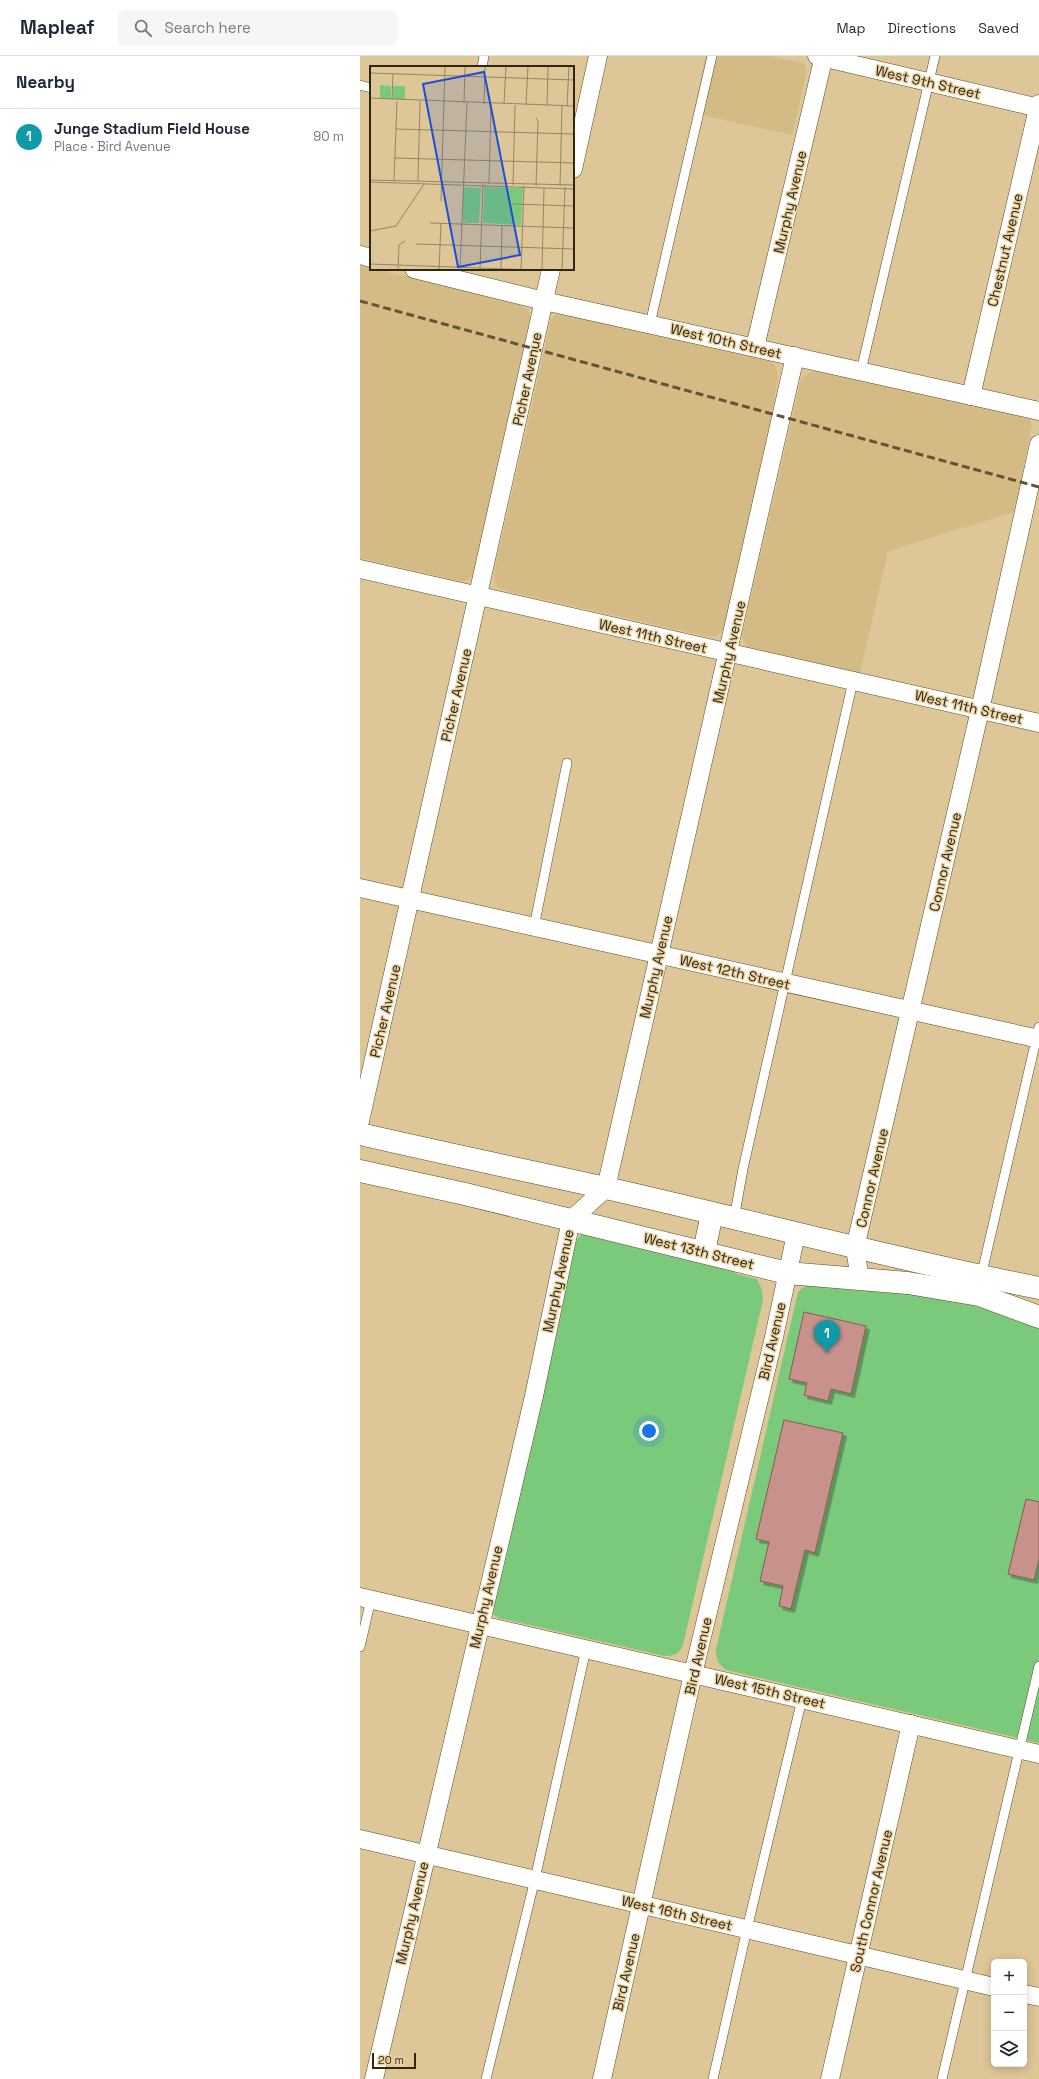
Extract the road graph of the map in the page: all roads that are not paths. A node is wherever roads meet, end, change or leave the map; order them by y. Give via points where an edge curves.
1 (484, 56) edge
2 (598, 56) edge
3 (712, 56) edge
4 (935, 56) edge
5 (821, 57) edge
6 (482, 66) edge
7 (928, 82) junction
8 (360, 85) edge
9 (370, 88) edge
10 (1039, 106) edge
11 (574, 164) edge
12 (360, 255) edge
13 (370, 258) edge
14 (551, 270) edge
15 (433, 271) edge
16 (544, 301) junction
17 (650, 324) junction
18 (755, 347) junction
19 (795, 356) junction
20 (861, 371) junction
21 (971, 396) junction
22 (1039, 411) edge
23 (1039, 444) edge
24 (1034, 488) edge
25 (360, 569) edge
26 (479, 596) junction
27 (728, 653) junction
28 (853, 682) junction
29 (980, 710) junction
30 (1039, 723) edge
31 (567, 763) dead end
32 (360, 888) edge
33 (410, 900) junction
34 (534, 927) junction
35 (659, 954) junction
36 (785, 983) junction
37 (910, 1010) junction
38 (1038, 1035) edge
39 (360, 1121) edge
40 (360, 1134) edge
41 (476, 1161) junction
42 (360, 1171) edge
43 (606, 1188) junction
44 (465, 1194) junction
45 (712, 1214) junction
46 (734, 1219) junction
47 (571, 1220) junction
48 (796, 1234) junction
49 (855, 1248) junction
50 (704, 1251) junction
51 (787, 1273) junction
52 (981, 1276) junction
53 (860, 1280) junction
54 (1039, 1288) edge
55 (1039, 1318) edge
56 (366, 1598) edge
57 (479, 1624) junction
58 (360, 1647) edge
59 (586, 1649) junction
60 (1039, 1666) edge
61 (693, 1674) junction
62 (802, 1699) junction
63 (911, 1724) junction
64 (1020, 1750) junction
65 (1039, 1754) edge
66 (360, 1839) edge
67 (426, 1854) junction
68 (535, 1880) junction
69 (642, 1904) junction
70 (747, 1929) junction
71 (858, 1955) junction
72 (965, 1980) junction
73 (991, 1986) edge
74 (1027, 1995) edge
75 (1039, 1997) edge
76 (374, 2079) edge
77 (486, 2079) edge
78 (602, 2079) edge
79 (713, 2079) edge
80 (830, 2079) edge
81 (942, 2079) edge

1 - 6 lane
2 - 11 street
3 - 17 lane
4 - 7 lane
5 - 7 street, West 9th Street
5 - 18 street, Murphy Avenue
7 - 10 street, West 9th Street
7 - 20 lane
8 - 9 lane
10 - 21 street, Chestnut Avenue
12 - 13 street
14 - 16 street, Picher Avenue
15 - 16 street, West 10th Street
16 - 17 street, West 10th Street
16 - 26 street, Picher Avenue
17 - 18 street, West 10th Street
18 - 19 street, West 10th Street
19 - 20 street, West 10th Street
19 - 27 street, Murphy Avenue
20 - 21 street, West 10th Street
21 - 22 street, West 10th Street
23 - 24 street, Connor Avenue
24 - 29 street, Connor Avenue
25 - 26 street, West 11th Street
26 - 27 street, West 11th Street
26 - 33 street, Picher Avenue
27 - 28 street, West 11th Street
27 - 35 street, Murphy Avenue
28 - 29 street, West 11th Street
28 - 36 lane
29 - 30 street, West 11th Street
29 - 37 street, Connor Avenue
31 - 34 lane
32 - 33 street, West 12th Street
33 - 34 street, West 12th Street
33 - 39 street, Picher Avenue
34 - 35 street, West 12th Street
35 - 36 street, West 12th Street
35 - 43 street, Murphy Avenue
36 - 37 street, West 12th Street
36 - 46 lane
37 - 38 street, West 12th Street
37 - 49 street, Connor Avenue
38 - 52 lane
40 - 41 street
41 - 43 street
41 - 44 street
42 - 44 street, West 13th Street
43 - 45 street
43 - 47 street, Murphy Avenue
44 - 47 street, West 13th Street
45 - 46 street
45 - 50 street
46 - 48 street
47 - 50 street, West 13th Street
47 - 57 street, Murphy Avenue
48 - 49 street
48 - 51 street, Bird Avenue
49 - 52 street
49 - 53 street, Connor Avenue
50 - 51 street, West 13th Street
51 - 53 street, West 13th Street
51 - 61 street, Bird Avenue
52 - 54 street
53 - 55 street, West 13th Street via 908,1283 979,1295
56 - 57 street, West 15th Street
56 - 58 lane
57 - 59 street, West 15th Street
57 - 67 street, Murphy Avenue
59 - 61 street, West 15th Street
59 - 68 lane
60 - 64 lane
61 - 62 street, West 15th Street
61 - 69 street, Bird Avenue
62 - 63 street, West 15th Street
62 - 70 lane
63 - 64 street, West 15th Street
63 - 71 street, South Connor Avenue
64 - 65 street, West 15th Street
64 - 72 lane
66 - 67 street, West 16th Street
67 - 68 street, West 16th Street
67 - 76 street, Murphy Avenue
68 - 69 street, West 16th Street
68 - 77 lane
69 - 70 street, West 16th Street
69 - 78 street, Bird Avenue
70 - 71 street, West 16th Street
70 - 79 lane
71 - 72 street, West 16th Street
71 - 80 street, South Connor Avenue
72 - 73 street, West 16th Street
72 - 81 lane
74 - 75 street

